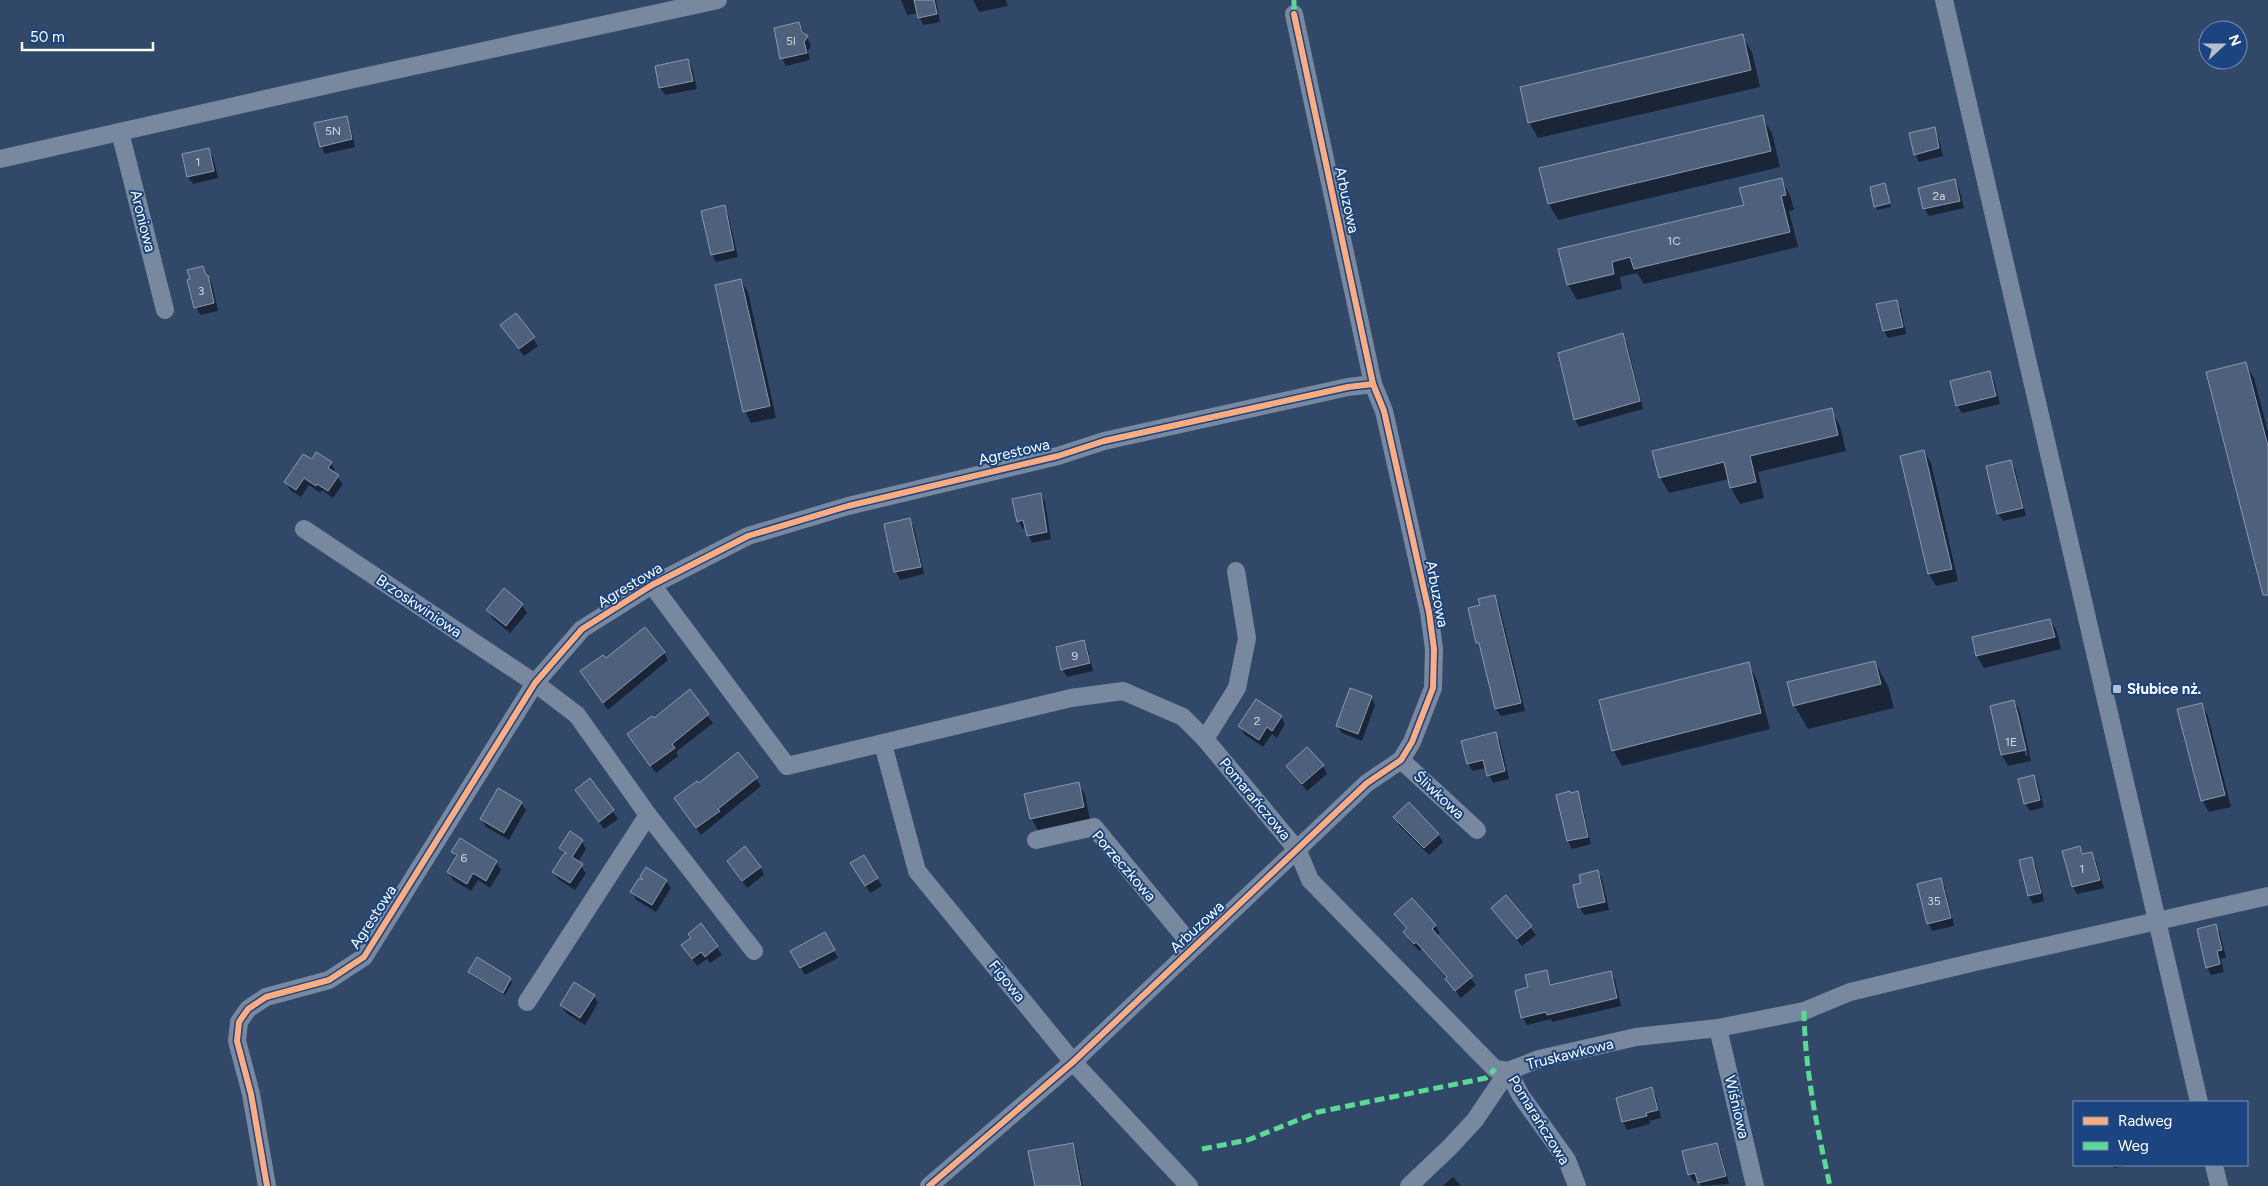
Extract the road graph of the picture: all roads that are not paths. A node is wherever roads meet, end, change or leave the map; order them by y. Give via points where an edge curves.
1 (718, 0) edge
2 (1944, 0) edge
3 (1294, 14) dead end
4 (120, 132) junction
5 (0, 159) edge
6 (165, 310) dead end
7 (1373, 384) junction
8 (304, 529) dead end
9 (1236, 571) dead end
10 (652, 585) junction
11 (535, 683) junction
12 (1205, 739) junction
13 (883, 744) junction
14 (1401, 760) junction
15 (648, 815) junction
16 (1477, 830) dead end
17 (1036, 840) dead end
18 (1298, 850) junction
19 (2268, 896) edge
20 (2158, 920) junction
21 (1193, 948) junction
22 (754, 951) dead end
23 (527, 1002) dead end
24 (1718, 1028) junction
25 (1073, 1062) junction
26 (1508, 1071) junction
27 (2200, 1101) edge
28 (2214, 1166) edge
29 (267, 1186) edge
30 (929, 1186) edge
31 (1189, 1186) edge
32 (1409, 1186) edge
33 (1576, 1186) edge
34 (1755, 1186) edge
35 (2219, 1186) edge

1 - 4 street
2 - 20 street
3 - 7 street, Arbuzowa
4 - 5 street
4 - 6 street, Aroniowa
7 - 10 street, Agrestowa via 1348,386 1104,441 1058,456 848,506 748,536
7 - 14 street, Arbuzowa via 1384,411 1429,612 1434,649 1433,688 1412,742
8 - 11 street, Brzoskwiniowa
9 - 12 street via 1247,638 1236,688
10 - 11 street, Agrestowa via 582,629
10 - 13 street, Pomarańczowa via 787,766
11 - 15 street via 577,715
11 - 29 street, Agrestowa via 364,957 330,980 266,997 248,1009 239,1022 237,1040
12 - 13 street, Pomarańczowa via 1183,717 1123,690 1071,698
12 - 18 street, Pomarańczowa
13 - 25 street, Figowa via 917,871
14 - 16 street, Śliwkowa
14 - 18 street, Arbuzowa via 1367,783
15 - 22 street
15 - 23 street
17 - 21 street, Porzeczkowa via 1094,827
18 - 21 street, Arbuzowa
18 - 26 street, Pomarańczowa via 1310,880 1495,1069
19 - 20 street, Truskawkowa
20 - 24 street, Truskawkowa via 1850,992 1804,1011
20 - 27 street
21 - 25 street, Arbuzowa
24 - 26 street, Truskawkowa via 1636,1038 1539,1059
24 - 34 street, Wiśniowa
25 - 30 street, Arbuzowa
25 - 31 street, Figowa
26 - 32 street, Truskawkowa via 1475,1120
26 - 33 street, Pomarańczowa via 1521,1096 1567,1160
28 - 35 street

